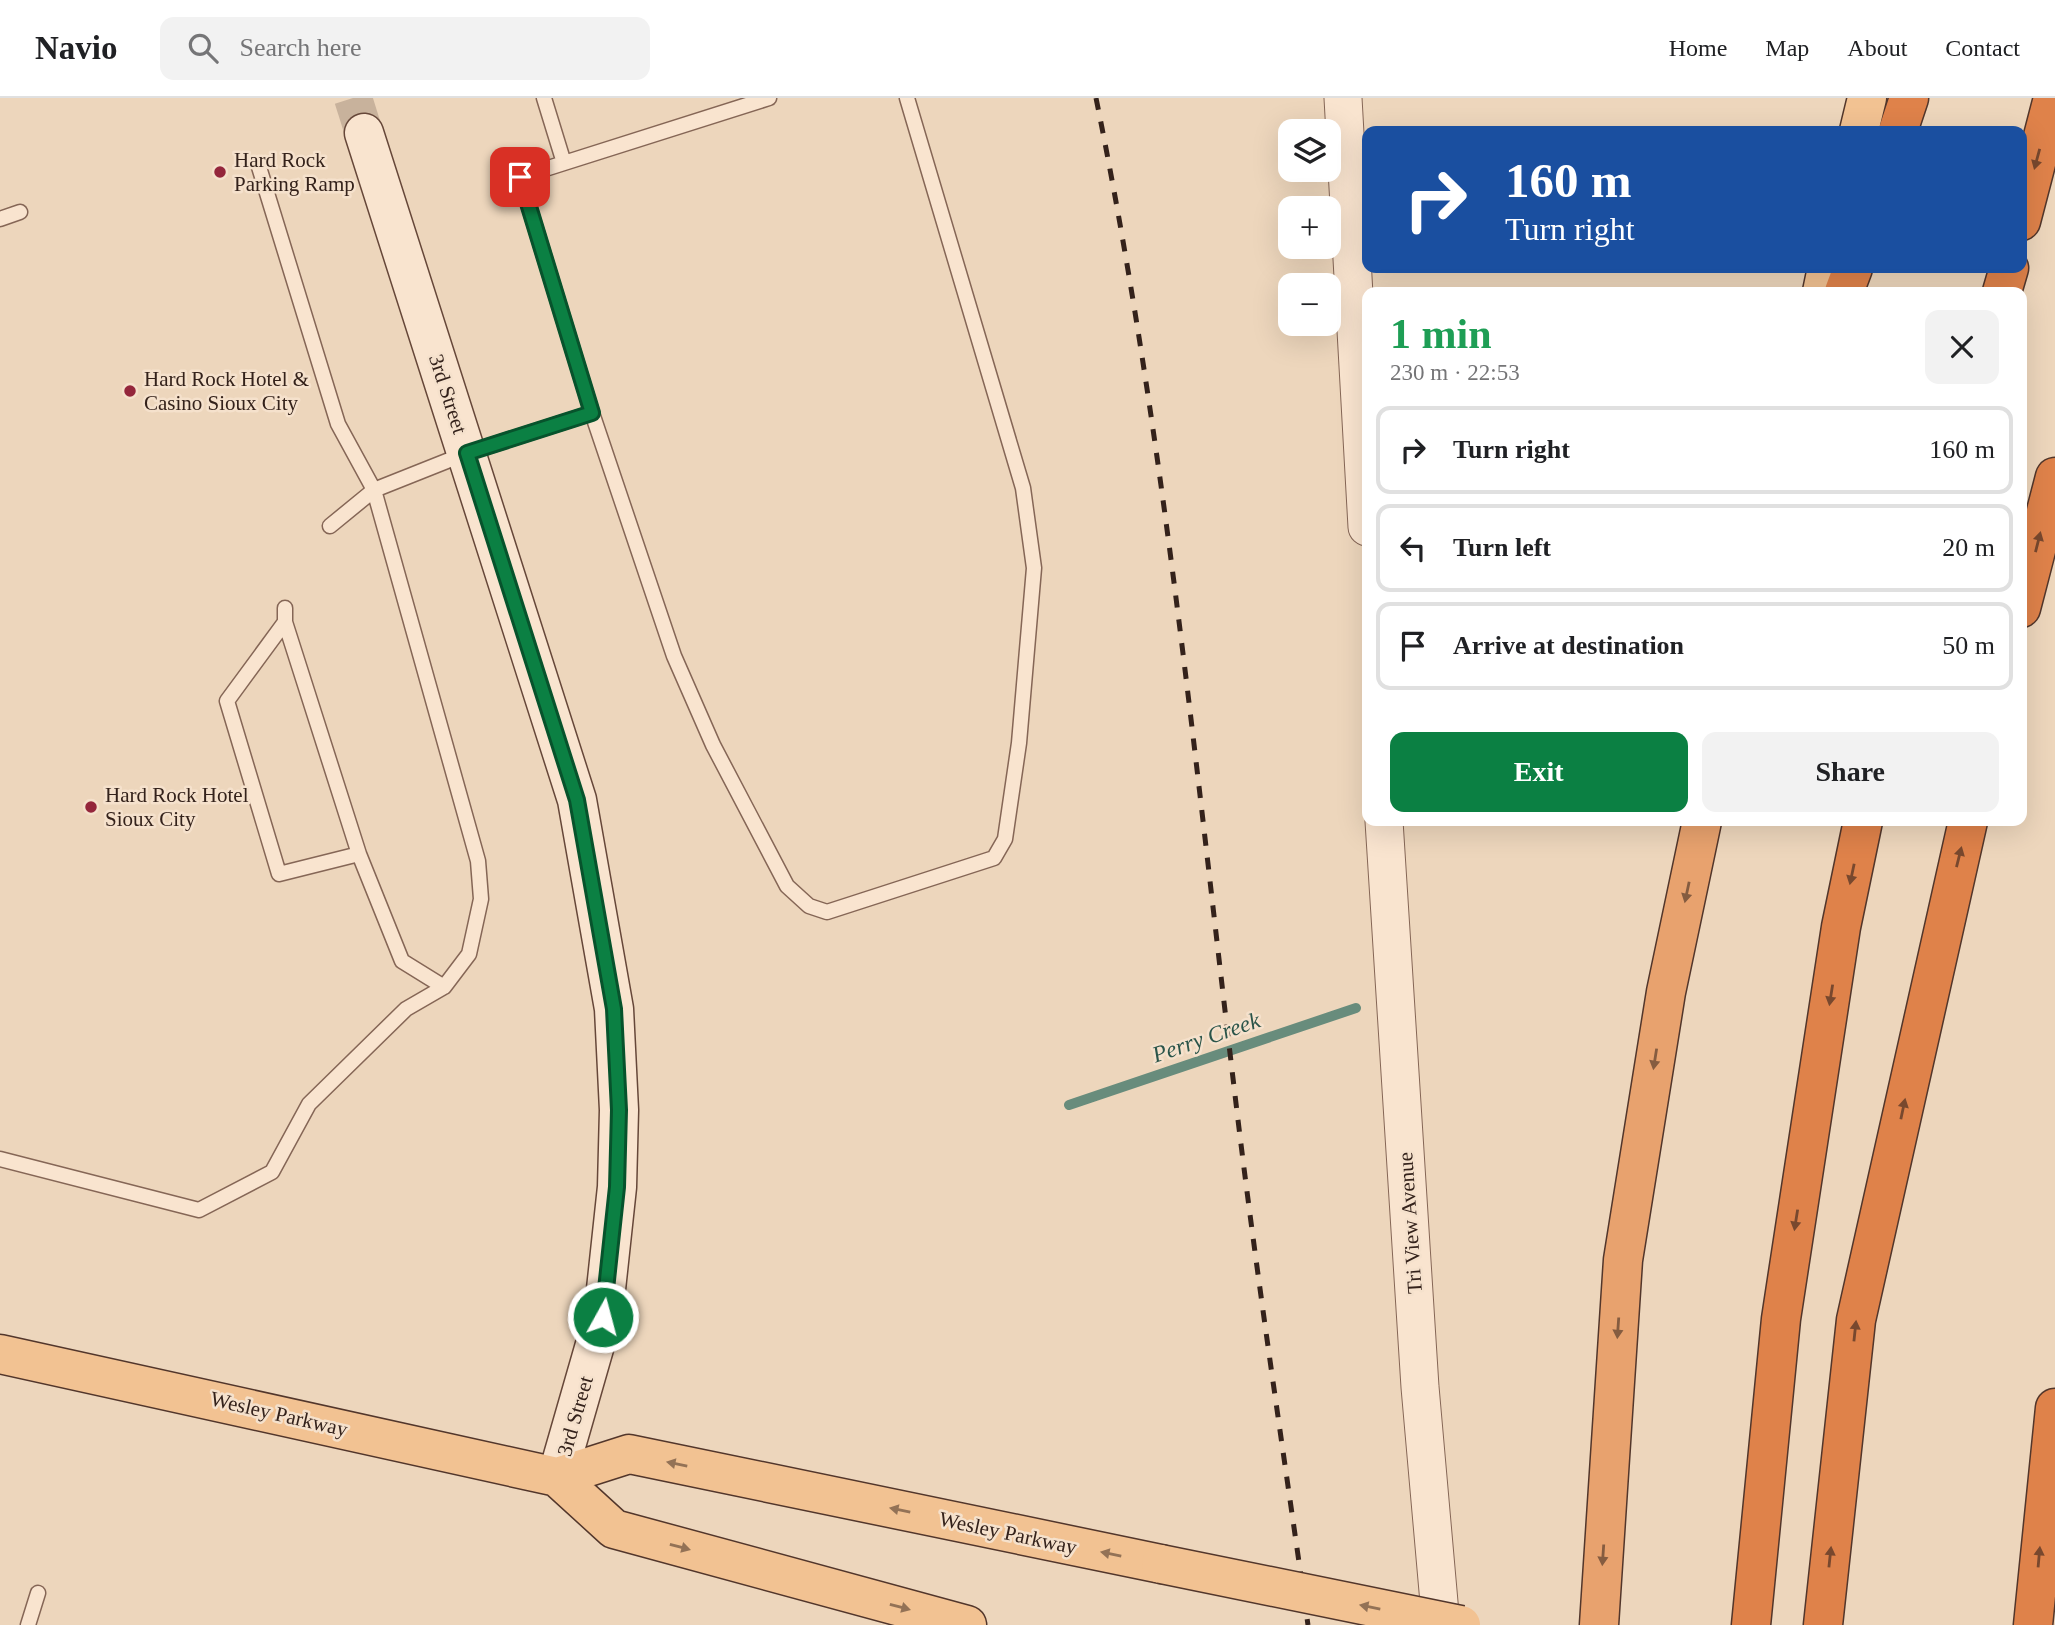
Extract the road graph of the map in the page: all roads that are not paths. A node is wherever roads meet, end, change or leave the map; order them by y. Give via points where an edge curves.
1 (544, 98) edge
2 (769, 98) edge
3 (907, 98) edge
4 (1343, 98) edge
5 (1867, 98) edge
6 (1909, 98) edge
7 (2053, 98) edge
8 (1860, 126) edge
9 (1900, 126) edge
10 (364, 133) tunnel mouth
11 (564, 163) junction
12 (259, 167) dead end
13 (2027, 198) edge
14 (20, 212) dead end
15 (0, 219) edge
16 (592, 413) junction
17 (1362, 438) edge
18 (467, 453) junction
19 (2055, 477) edge
20 (374, 490) junction
21 (330, 526) dead end
22 (2027, 585) edge
23 (1384, 826) edge
24 (1700, 826) edge
25 (1862, 826) edge
26 (1967, 826) edge
27 (359, 854) junction
28 (443, 987) junction
29 (0, 1159) edge
30 (1781, 1319) junction
31 (0, 1353) edge
32 (2055, 1408) edge
33 (557, 1477) junction
34 (38, 1593) dead end
35 (28, 1625) edge
36 (967, 1625) edge
37 (1441, 1625) edge
38 (1461, 1625) edge
39 (1599, 1625) edge
40 (1732, 1625) edge
41 (1751, 1625) edge
42 (1823, 1625) edge
43 (2033, 1625) edge

1 - 11 lane
2 - 11 lane
3 - 16 lane via 1023,488 1032,541 1034,568 1019,743 1005,839 994,858 827,912 809,906 787,886 712,745 674,656
4 - 17 street
5 - 8 main road
6 - 9 highway
7 -> 13 highway
10 - 18 main road, 3rd Street
11 - 16 lane via 520,177
12 - 20 lane via 338,424
14 - 15 lane
16 - 18 lane
18 - 20 lane
18 - 33 main road, 3rd Street via 577,800 614,1009 617,1187 603,1317
22 -> 19 highway
20 - 21 lane
20 - 28 lane via 478,861 481,900 469,954
23 - 37 street, Tri View Avenue via 1420,1387
24 -> 39 highway via 1666,992 1623,1260
25 -> 30 highway via 1841,928
42 -> 26 highway via 1856,1320
27 - 27 lane via 279,874 227,701 285,615
27 - 28 lane via 402,961
28 - 29 lane via 406,1009 309,1104 272,1172 199,1210
30 - 40 highway
30 - 41 highway
31 - 33 main road, Wesley Parkway
43 -> 32 highway
33 -> 36 main road, Wesley Parkway via 614,1529
38 -> 33 main road, Wesley Parkway, bridge via 629,1454
34 - 35 lane

